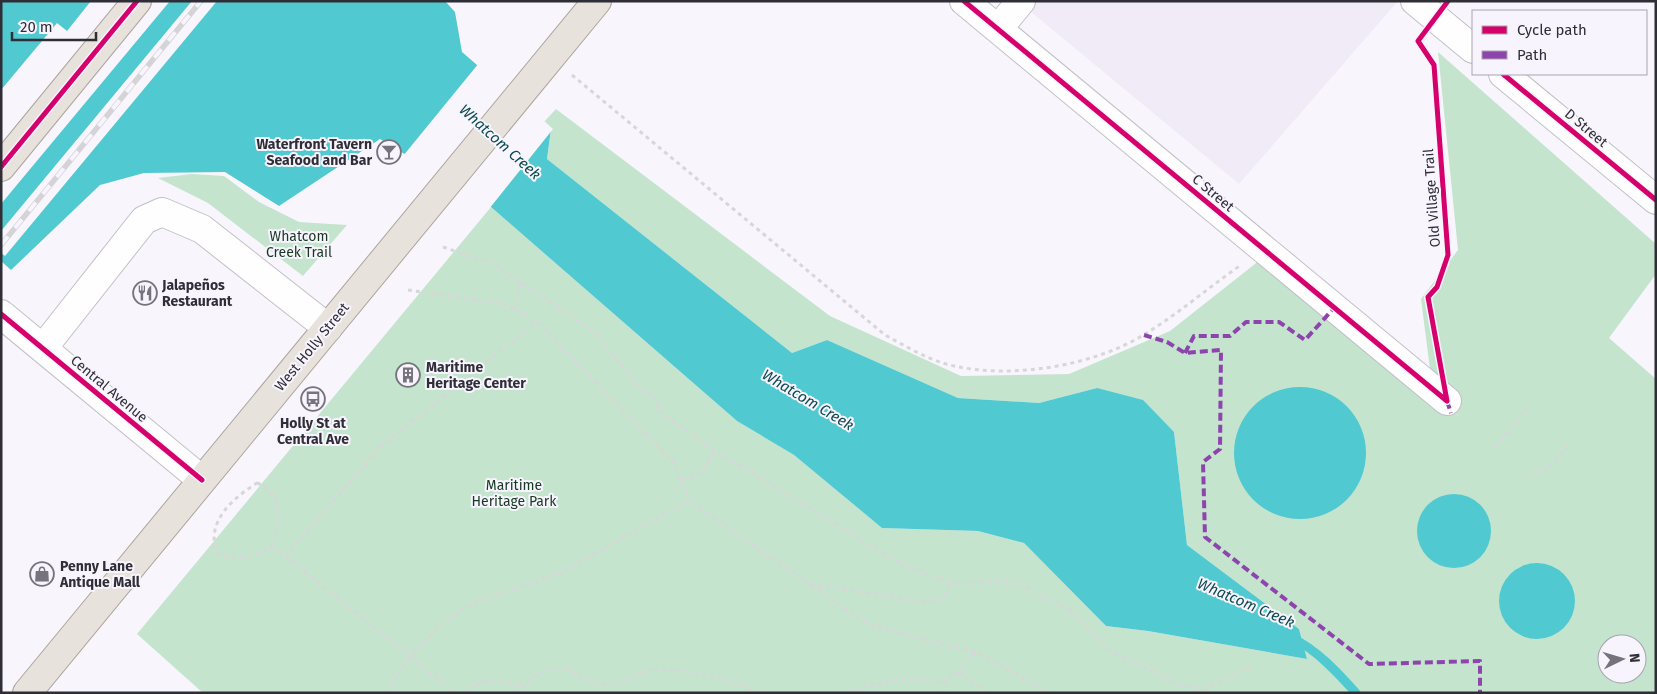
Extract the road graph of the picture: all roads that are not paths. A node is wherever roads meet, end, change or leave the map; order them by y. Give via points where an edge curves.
1 (137, 1) edge
2 (597, 1) edge
3 (964, 1) edge
4 (1021, 1) edge
5 (1415, 1) edge
6 (998, 29) junction
7 (1472, 48) edge
8 (1504, 75) edge
9 (1, 167) edge
10 (1656, 200) edge
11 (1, 314) edge
12 (328, 328) junction
13 (43, 348) junction
14 (1447, 401) dead end
15 (202, 480) junction
16 (27, 693) edge

1 - 9 main road
2 - 12 main road, West Holly Street
3 - 6 street, C Street
4 - 6 street
5 - 7 street
6 - 14 street, C Street
8 - 10 street, D Street
11 - 13 street, Central Avenue
12 - 13 street via 202,229 162,212 144,220
12 - 15 main road, West Holly Street
13 - 15 street, Central Avenue
15 - 16 main road, West Holly Street

